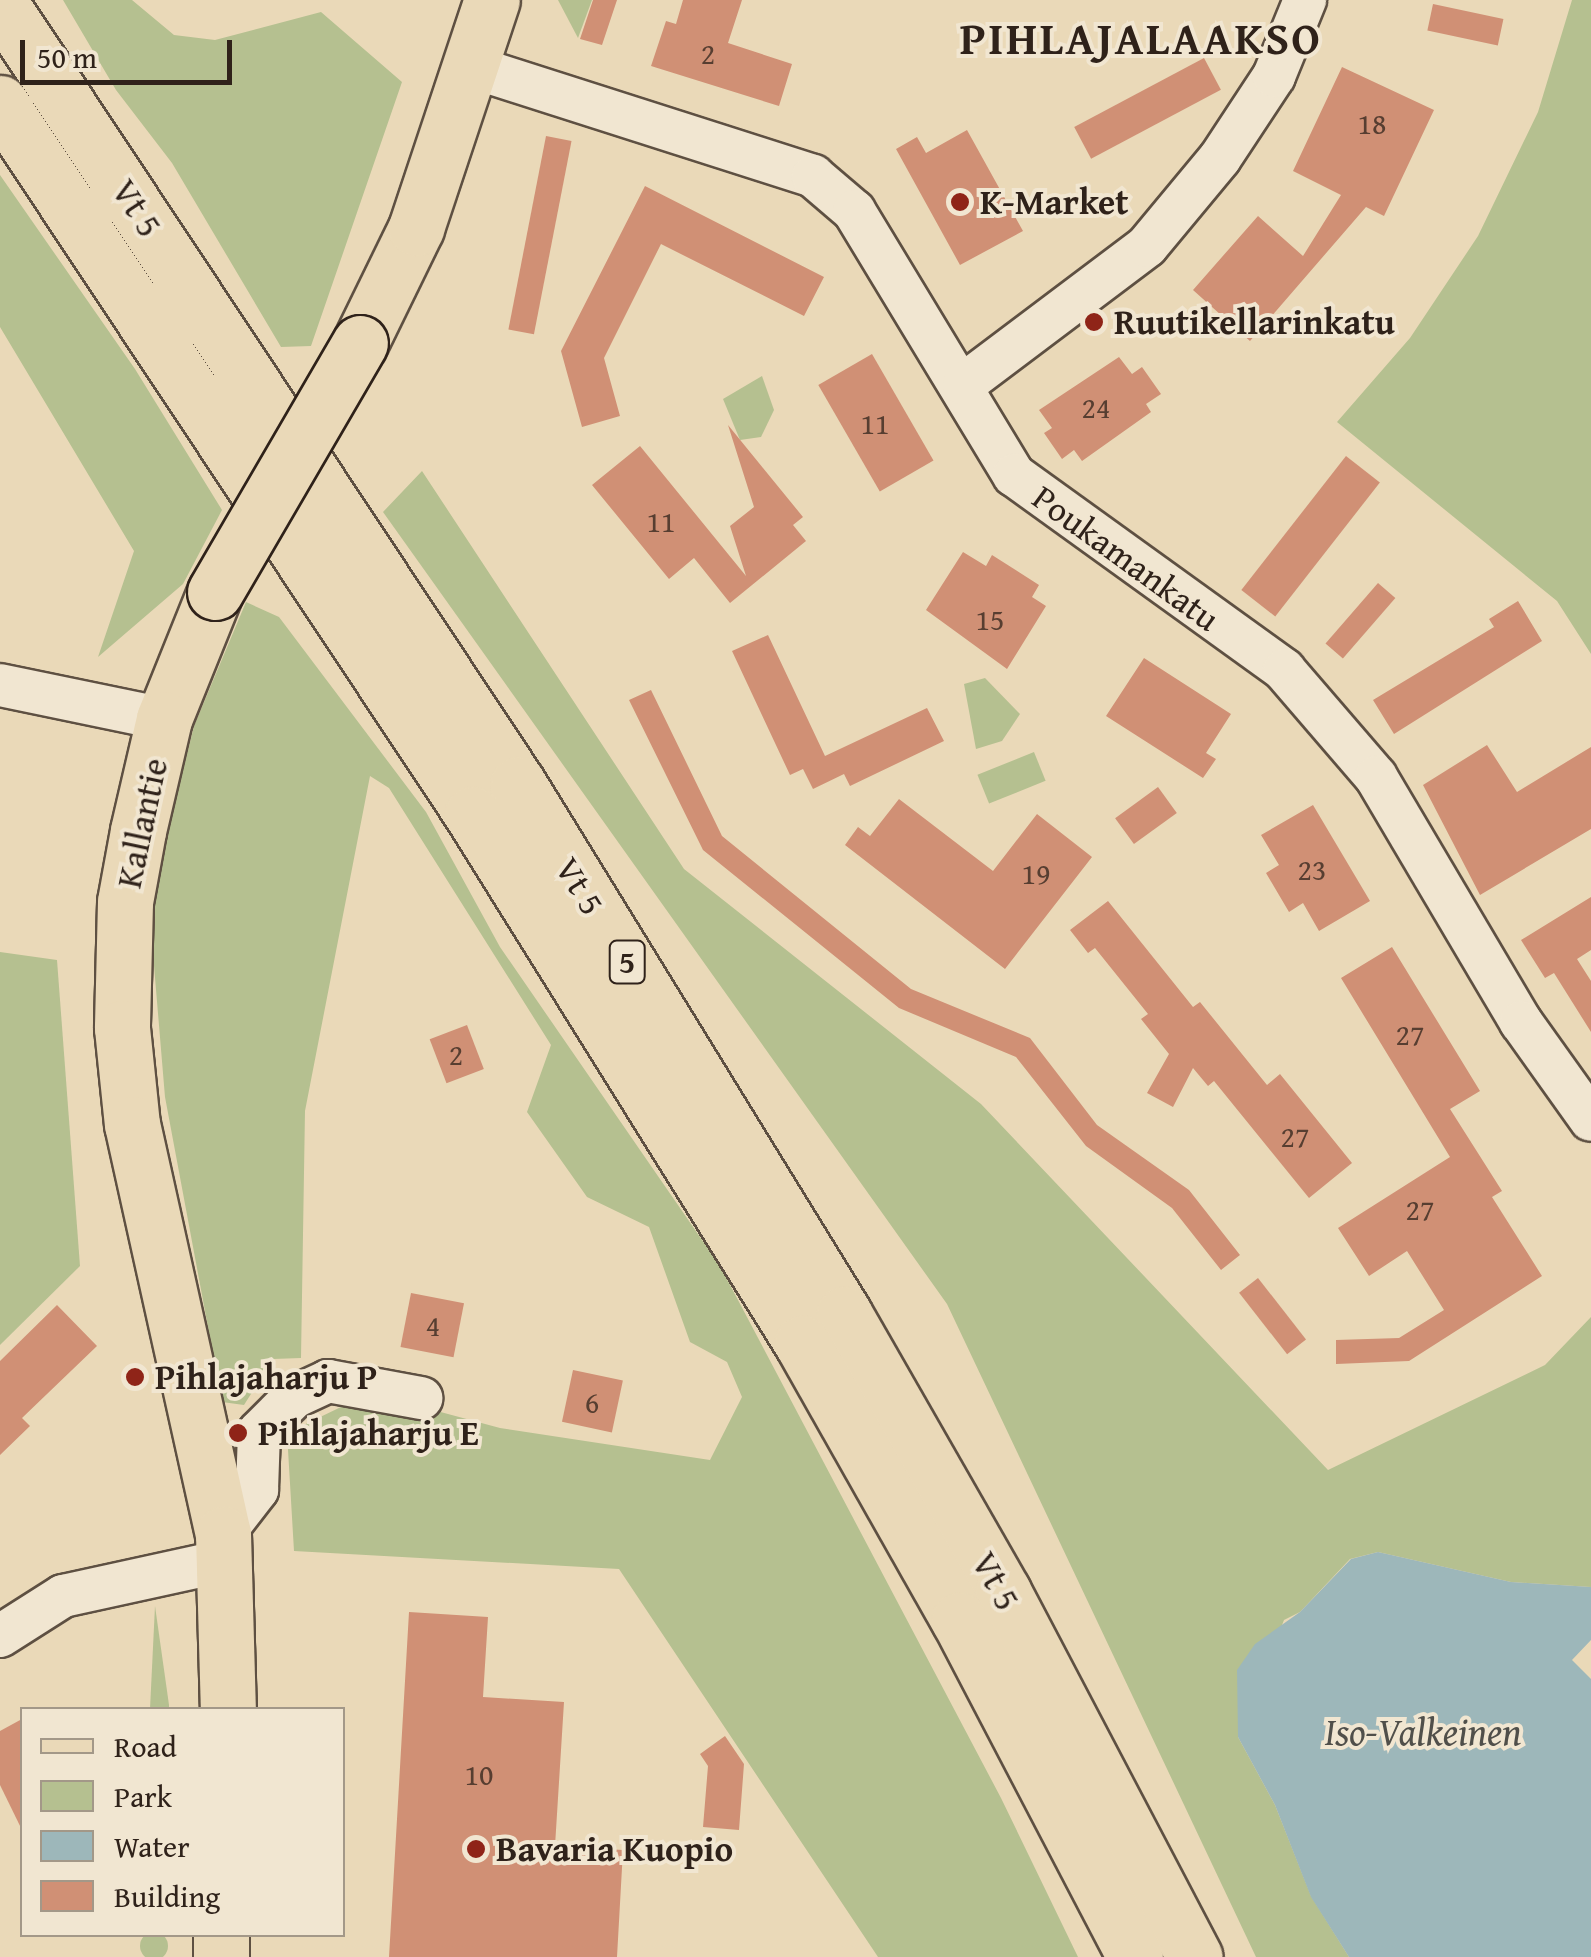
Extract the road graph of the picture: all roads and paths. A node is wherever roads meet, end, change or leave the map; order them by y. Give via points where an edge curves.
1 (492, 0) edge
2 (1305, 0) edge
3 (0, 4) edge
4 (472, 67) junction
5 (0, 103) edge
6 (964, 384) junction
7 (0, 685) edge
8 (164, 718) junction
9 (1591, 1120) edge
10 (421, 1398) dead end
11 (224, 1547) junction
12 (0, 1636) edge
13 (228, 1707) edge
14 (1135, 1957) edge
15 (1195, 1957) edge

1 - 4 main road, Kallantie
2 - 6 street via 1274,76 1220,158 1147,246
3 - 15 main road, Vt 5 / 5 via 518,784 823,1281 1003,1592
4 - 6 street, Poukamankatu via 813,176 854,211
4 - 8 main road, Kallantie, bridge via 416,228 360,343 215,592
5 - 14 main road, Vt 5 / 5 via 472,814 802,1343 959,1620
6 - 9 street, Poukamankatu via 1014,475 1284,670 1376,777 1521,1022
7 - 8 street
8 - 11 main road, Kallantie via 125,902 122,1028 132,1124
10 - 11 street via 328,1381 294,1397 259,1432 257,1490
11 - 12 street via 63,1596
11 - 13 main road, Kallantie

